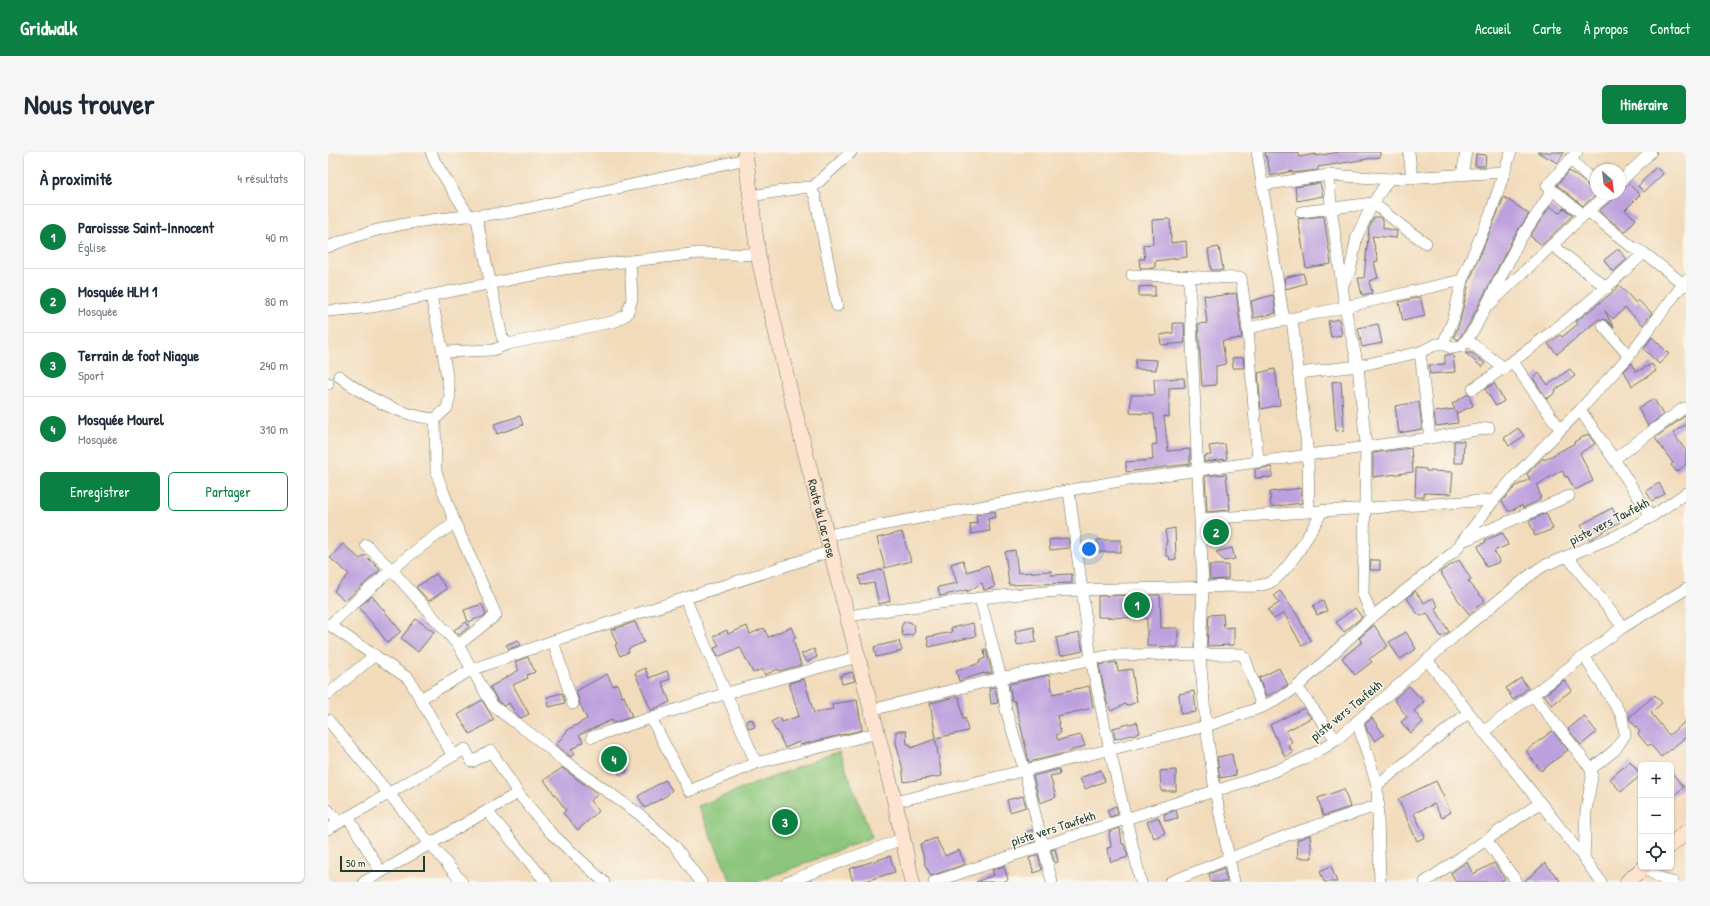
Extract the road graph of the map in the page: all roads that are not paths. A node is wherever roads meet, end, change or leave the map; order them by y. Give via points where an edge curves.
1 (431, 152) edge
2 (851, 152) edge
3 (1256, 152) edge
4 (1409, 152) edge
5 (1466, 152) edge
6 (1510, 152) edge
7 (1651, 152) edge
8 (746, 155) edge
9 (1574, 155) edge
10 (1505, 172) junction
11 (1329, 175) junction
12 (1462, 175) junction
13 (1590, 176) edge
14 (1626, 176) edge
15 (1412, 178) junction
16 (1389, 179) junction
17 (1262, 185) junction
18 (811, 189) junction
19 (1552, 191) junction
20 (751, 196) junction
21 (1600, 200) edge
22 (1374, 203) junction
23 (1331, 207) junction
24 (1300, 212) dead end
25 (1586, 213) junction
26 (472, 215) junction
27 (1426, 243) dead end
28 (1552, 245) junction
29 (328, 247) edge
30 (1644, 253) junction
31 (758, 255) junction
32 (630, 261) junction
33 (1132, 275) dead end
34 (1189, 276) junction
35 (1462, 280) junction
36 (1685, 283) edge
37 (490, 284) junction
38 (1343, 284) junction
39 (1607, 288) junction
40 (431, 296) junction
41 (837, 306) dead end
42 (1345, 308) junction
43 (1484, 310) junction
44 (328, 311) edge
45 (1288, 320) junction
46 (1602, 326) dead end
47 (1248, 328) junction
48 (1467, 340) junction
49 (508, 344) junction
50 (1443, 344) junction
51 (443, 352) junction
52 (1420, 352) junction
53 (1629, 356) junction
54 (1509, 365) junction
55 (1358, 366) junction
56 (1299, 372) junction
57 (339, 376) dead end
58 (1473, 389) dead end
59 (1684, 408) dead end
60 (1580, 410) junction
61 (435, 419) junction
62 (1489, 428) dead end
63 (1560, 429) junction
64 (1430, 438) junction
65 (1366, 447) junction
66 (1308, 455) junction
67 (1614, 459) junction
68 (1258, 462) junction
69 (1197, 471) junction
70 (1069, 490) junction
71 (1685, 494) edge
72 (1569, 496) dead end
73 (1494, 500) junction
74 (1363, 508) junction
75 (1323, 510) junction
76 (1309, 511) junction
77 (1651, 518) junction
78 (1201, 520) junction
79 (455, 523) junction
80 (827, 535) junction
81 (1464, 540) junction
82 (366, 546) dead end
83 (831, 551) junction
84 (1568, 557) junction
85 (390, 569) junction
86 (1203, 588) junction
87 (1686, 589) edge
88 (1081, 590) junction
89 (685, 598) junction
90 (980, 598) junction
91 (847, 616) junction
92 (1372, 617) junction
93 (329, 624) edge
94 (1623, 627) junction
95 (553, 641) junction
96 (458, 645) junction
97 (1200, 655) junction
98 (375, 656) junction
99 (1584, 656) junction
100 (857, 657) junction
101 (1091, 659) junction
102 (1427, 660) junction
103 (471, 670) junction
104 (1001, 678) junction
105 (1297, 687) junction
106 (727, 693) junction
107 (328, 694) edge
108 (1532, 694) junction
109 (420, 699) junction
110 (573, 704) dead end
111 (1262, 707) junction
112 (871, 710) junction
113 (1468, 713) junction
114 (651, 718) junction
115 (328, 720) edge
116 (1358, 721) junction
117 (1206, 726) junction
118 (1483, 732) junction
119 (878, 733) junction
120 (592, 737) dead end
121 (1336, 740) junction
122 (1110, 750) junction
123 (453, 756) junction
124 (756, 763) junction
125 (1024, 769) junction
126 (1591, 769) junction
127 (1377, 785) junction
128 (1215, 791) junction
129 (389, 793) junction
130 (518, 793) junction
131 (895, 802) junction
132 (1540, 803) junction
133 (1378, 804) junction
134 (328, 810) edge
135 (487, 811) junction
136 (1126, 819) junction
137 (344, 820) junction
138 (328, 829) edge
139 (1686, 832) edge
140 (902, 839) junction
141 (1486, 840) junction
142 (1674, 842) edge
143 (430, 844) junction
144 (1043, 845) junction
145 (1584, 858) junction
146 (1229, 860) junction
147 (1640, 870) edge
148 (1649, 870) edge
149 (381, 872) junction
150 (600, 881) edge
151 (1377, 881) edge
152 (1428, 881) edge
153 (364, 882) edge
154 (462, 882) edge
155 (546, 882) edge
156 (701, 882) edge
157 (787, 882) edge
158 (912, 882) edge
159 (934, 882) edge
160 (1052, 882) edge
161 (1141, 882) edge
162 (1170, 882) edge
163 (1234, 882) edge
164 (1517, 882) edge
165 (1601, 882) edge
166 (1626, 882) edge
167 (1673, 882) edge

1 - 26 street via 435,162
2 - 18 street
3 - 17 street
4 - 15 street
5 - 12 street
6 - 10 street
7 - 14 street
8 - 20 main road, Route du Lac rose
8 - 26 street via 507,213
9 - 13 street
9 - 19 street via 1547,186
10 - 12 street
10 - 35 street
11 - 16 street
11 - 17 street
11 - 23 street
12 - 15 street
15 - 16 street
16 - 22 street
17 - 45 street
18 - 20 street via 807,187
18 - 41 street via 815,196
19 - 25 street
19 - 43 street via 1519,241
20 - 31 main road, Route du Lac rose
21 - 25 street
22 - 23 street
22 - 27 street
22 - 38 street via 1357,236 1350,271
23 - 24 street
23 - 38 street
25 - 28 street
25 - 30 street
26 - 29 street via 395,225 352,236
26 - 37 street
28 - 39 street
28 - 43 street
30 - 36 street
30 - 39 street
31 - 32 street via 699,253
31 - 80 main road, Route du Lac rose
32 - 37 street via 563,269
32 - 49 street via 632,299 627,314 616,321
33 - 34 street
34 - 47 street via 1241,278
34 - 69 street
35 - 42 street
35 - 50 street via 1453,320
36 - 53 street
37 - 40 street
37 - 49 street via 502,337
38 - 42 street
39 - 54 street
40 - 44 street via 372,307
40 - 51 street
42 - 45 street
42 - 55 street
43 - 48 street
45 - 47 street
45 - 56 street
46 - 53 street
47 - 68 street
48 - 50 street via 1456,348
48 - 54 street
49 - 51 street via 493,350
50 - 52 street via 1432,345
51 - 61 street via 450,395 447,408
52 - 55 street
52 - 64 street
53 - 60 street
54 - 58 street
54 - 63 street
55 - 56 street
55 - 65 street
56 - 66 street
57 - 61 street via 358,391 417,418
59 - 67 street
60 - 63 street
60 - 67 street
61 - 79 street via 436,472
62 - 64 street
63 - 73 street
64 - 65 street
65 - 66 street
65 - 74 street
66 - 68 street
66 - 76 street
67 - 77 street
68 - 69 street
69 - 70 street
69 - 78 street
70 - 80 street
70 - 88 street
71 - 77 street, piste vers Tawfekh
72 - 81 street
73 - 74 street
73 - 81 street
74 - 75 street
74 - 92 street via 1363,594
75 - 76 street
75 - 86 street via 1310,535 1274,579 1262,584
76 - 78 street
77 - 84 street, piste vers Tawfekh
78 - 86 street
79 - 85 street
79 - 96 street via 496,615
80 - 83 main road, Route du Lac rose
81 - 92 street via 1455,551
82 - 85 street
83 - 89 street
83 - 91 main road, Route du Lac rose
84 - 94 street
84 - 102 street, piste vers Tawfekh via 1543,566 1529,576
85 - 93 street
85 - 96 street
86 - 88 street
86 - 97 street
87 - 94 street
88 - 90 street
88 - 101 street
89 - 95 street
89 - 106 street
90 - 91 street
90 - 104 street
91 - 100 main road, Route du Lac rose
92 - 105 street
93 - 98 street
94 - 99 street
95 - 103 street
95 - 110 street
96 - 103 street
97 - 101 street via 1119,654
97 - 111 street via 1244,656
97 - 117 street
98 - 107 street
98 - 109 street via 409,679
99 - 108 street
99 - 126 street via 1622,716 1625,735 1615,750
100 - 106 street
100 - 112 main road, Route du Lac rose
101 - 104 street
101 - 122 street
102 - 113 street
102 - 116 street, piste vers Tawfekh
103 - 109 street
103 - 156 street via 492,706 639,814 674,845
104 - 112 street
104 - 125 street via 1006,710
105 - 111 street
105 - 121 street
106 - 114 street
106 - 124 street
108 - 118 street
108 - 126 street
109 - 123 street
111 - 117 street
112 - 119 main road, Route du Lac rose
113 - 118 street
113 - 127 street
114 - 120 street
114 - 124 street via 689,791
115 - 129 street
116 - 121 street, piste vers Tawfekh
116 - 127 street
117 - 122 street
117 - 128 street
118 - 132 street
119 - 124 street
119 - 131 main road, Route du Lac rose
121 - 128 street, piste vers Tawfekh via 1294,764
122 - 125 street
122 - 136 street
123 - 129 street
123 - 130 street via 465,749 472,762 491,751
125 - 131 street
125 - 144 street
126 - 145 street
127 - 133 street
128 - 136 street, piste vers Tawfekh
128 - 146 street
129 - 137 street
129 - 143 street
130 - 135 street
130 - 150 street via 550,832
131 - 140 main road, Route du Lac rose
132 - 141 street
132 - 145 street
133 - 146 street via 1288,835
133 - 151 street
134 - 137 street
135 - 143 street
135 - 155 street
136 - 144 street, piste vers Tawfekh
136 - 161 street
137 - 138 street
137 - 149 street
139 - 142 main road
140 - 157 street
140 - 158 main road, Route du Lac rose
141 - 152 street
141 - 164 street
143 - 149 street
143 - 154 street
144 - 159 street, piste vers Tawfekh
144 - 160 street
145 - 165 street
146 - 162 street
146 - 163 street
147 - 166 main road
148 - 167 street via 1664,880
149 - 153 street

